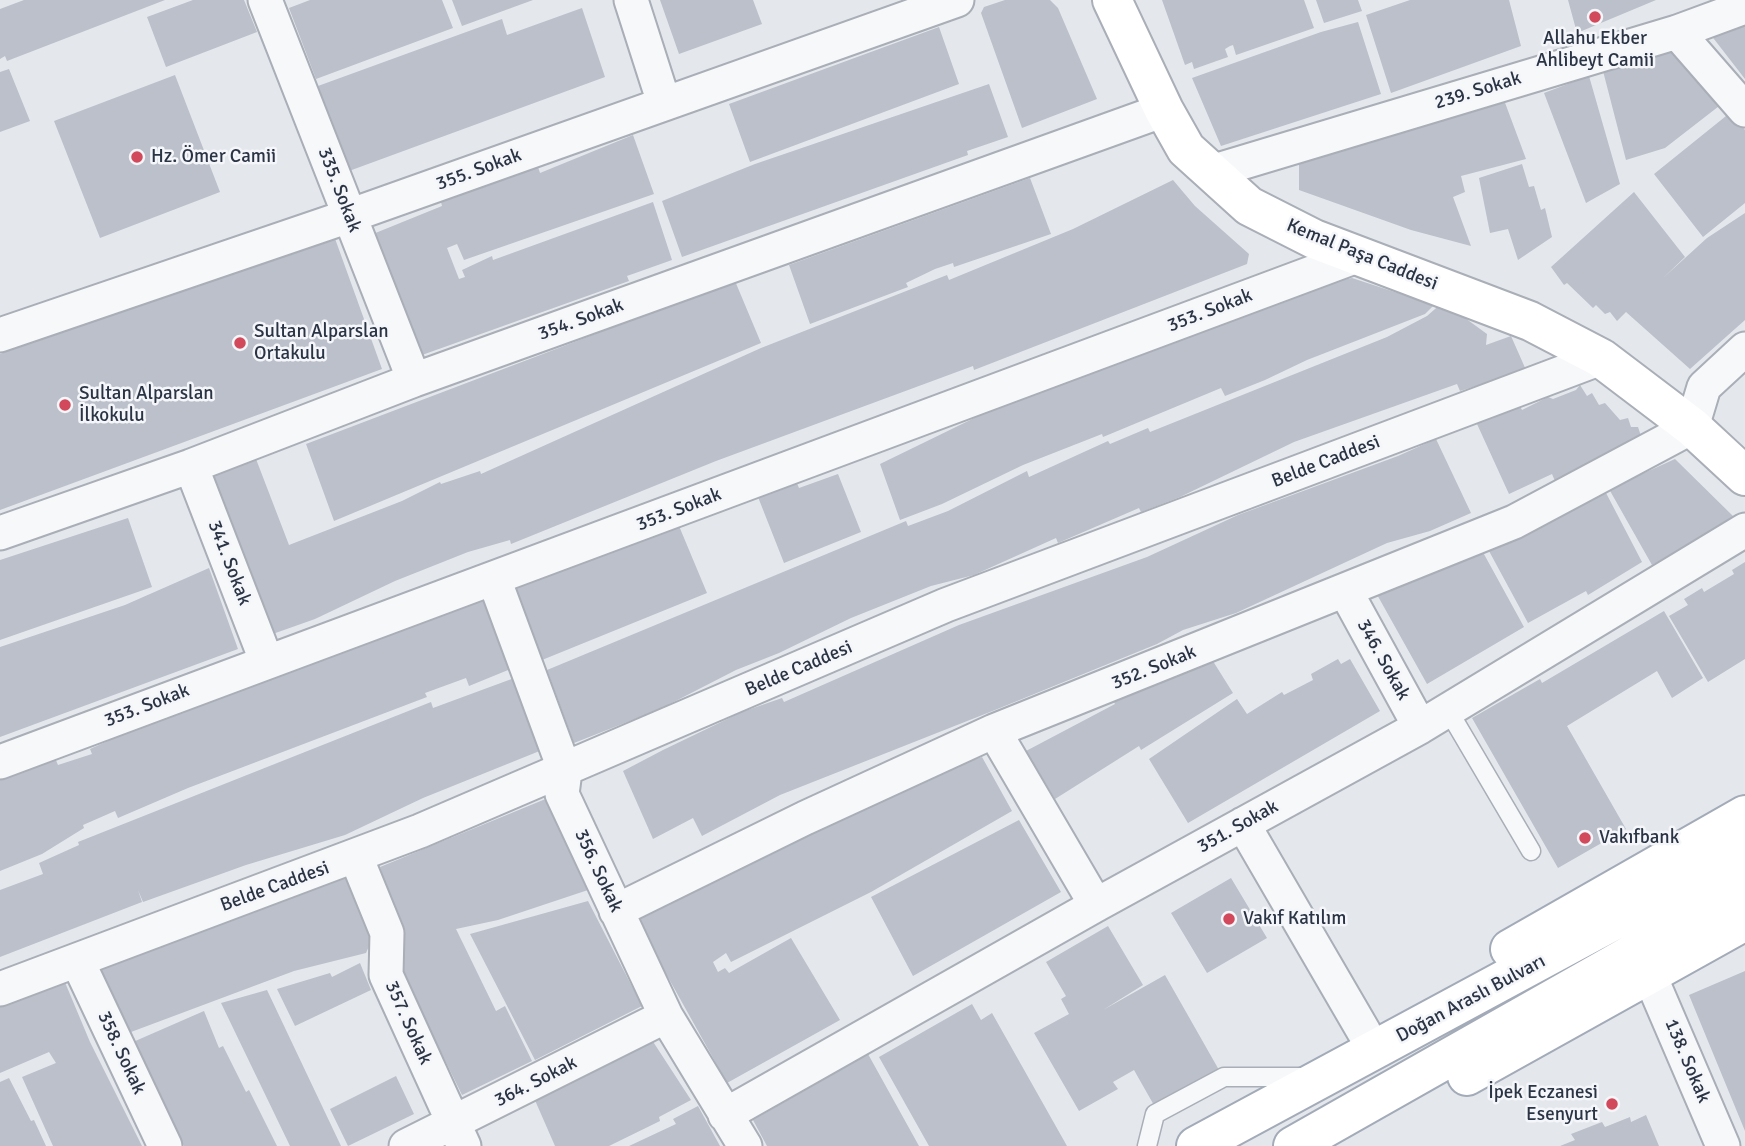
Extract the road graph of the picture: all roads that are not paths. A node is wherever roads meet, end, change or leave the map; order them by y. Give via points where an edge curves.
1 (265, 0) edge
2 (631, 0) edge
3 (957, 0) edge
4 (1112, 0) edge
5 (1745, 7) edge
6 (1677, 32) junction
7 (664, 103) junction
8 (1164, 110) junction
9 (1745, 110) edge
10 (1211, 172) junction
11 (349, 216) junction
12 (1357, 256) junction
13 (0, 335) edge
14 (1745, 349) edge
15 (1601, 358) junction
16 (414, 380) junction
17 (1692, 427) junction
18 (1745, 444) edge
19 (191, 466) junction
20 (1745, 476) edge
21 (1745, 530) edge
22 (0, 533) edge
23 (494, 579) junction
24 (1346, 592) junction
25 (266, 660) junction
26 (1448, 710) junction
27 (1420, 727) junction
28 (994, 732) junction
29 (0, 762) edge
30 (565, 771) junction
31 (1745, 815) edge
32 (1243, 824) junction
33 (1745, 850) edge
34 (1531, 851) dead end
35 (356, 856) junction
36 (1745, 890) edge
37 (1096, 905) junction
38 (616, 911) junction
39 (1745, 921) edge
40 (77, 960) junction
41 (1650, 976) junction
42 (0, 989) edge
43 (666, 1016) junction
44 (1363, 1032) junction
45 (1304, 1077) junction
46 (725, 1115) junction
47 (1250, 1117) junction
48 (458, 1135) edge
49 (165, 1146) edge
50 (406, 1146) edge
51 (745, 1146) edge
52 (1147, 1146) edge
53 (1196, 1146) edge
54 (1293, 1146) edge
55 (1312, 1146) edge
56 (1723, 1146) edge

1 - 11 street, 335. Sokak
2 - 7 street
3 - 7 street, 355. Sokak
4 - 8 main road, Kemal Paşa Caddesi
5 - 6 street, 239. Sokak
6 - 9 street
6 - 10 street, 239. Sokak
7 - 11 street, 355. Sokak
8 - 10 main road, Kemal Paşa Caddesi via 1186,149
8 - 16 street, 354. Sokak
10 - 12 main road, Kemal Paşa Caddesi via 1249,206
11 - 13 street, 355. Sokak
11 - 16 street, 335. Sokak
12 - 15 main road, Kemal Paşa Caddesi via 1530,321
12 - 23 street, 353. Sokak
14 - 17 street via 1704,387
15 - 17 main road, Kemal Paşa Caddesi
15 - 30 street, Belde Caddesi via 946,605
16 - 19 street, 354. Sokak
17 - 18 main road, Kemal Paşa Caddesi
17 - 20 main road, Kemal Paşa Caddesi
17 - 24 street, 352. Sokak via 1514,522
19 - 22 street, 354. Sokak
19 - 25 street, 341. Sokak
21 - 26 street, 351. Sokak
23 - 25 street, 353. Sokak
23 - 30 street, 356. Sokak
24 - 27 street, 346. Sokak
24 - 28 street, 352. Sokak
25 - 29 street, 353. Sokak
26 - 27 street, 351. Sokak
26 - 34 lane
27 - 32 street, 351. Sokak
28 - 37 street
28 - 38 street, 352. Sokak
30 - 35 street, Belde Caddesi
30 - 38 street, 356. Sokak via 562,794
31 - 44 main road
32 - 37 street, 351. Sokak
32 - 44 street
33 - 47 main road, Doğan Araslı Bulvarı
35 - 40 street, Belde Caddesi
35 - 48 street, 357. Sokak via 387,933 386,975
36 - 54 main road, Doğan Araslı Bulvarı
37 - 46 street, 351. Sokak
38 - 43 street, 356. Sokak
39 - 41 main road
40 - 42 street, Belde Caddesi
40 - 49 street, 358. Sokak
41 - 55 main road via 1371,1129
41 - 56 street, 138. Sokak
43 - 46 street, 356. Sokak
43 - 48 street, 364. Sokak
44 - 45 main road
45 - 47 main road
45 - 52 lane via 1224,1077 1155,1114
46 - 51 street, 356. Sokak
47 - 53 main road, Doğan Araslı Bulvarı
48 - 50 street, 364. Sokak

